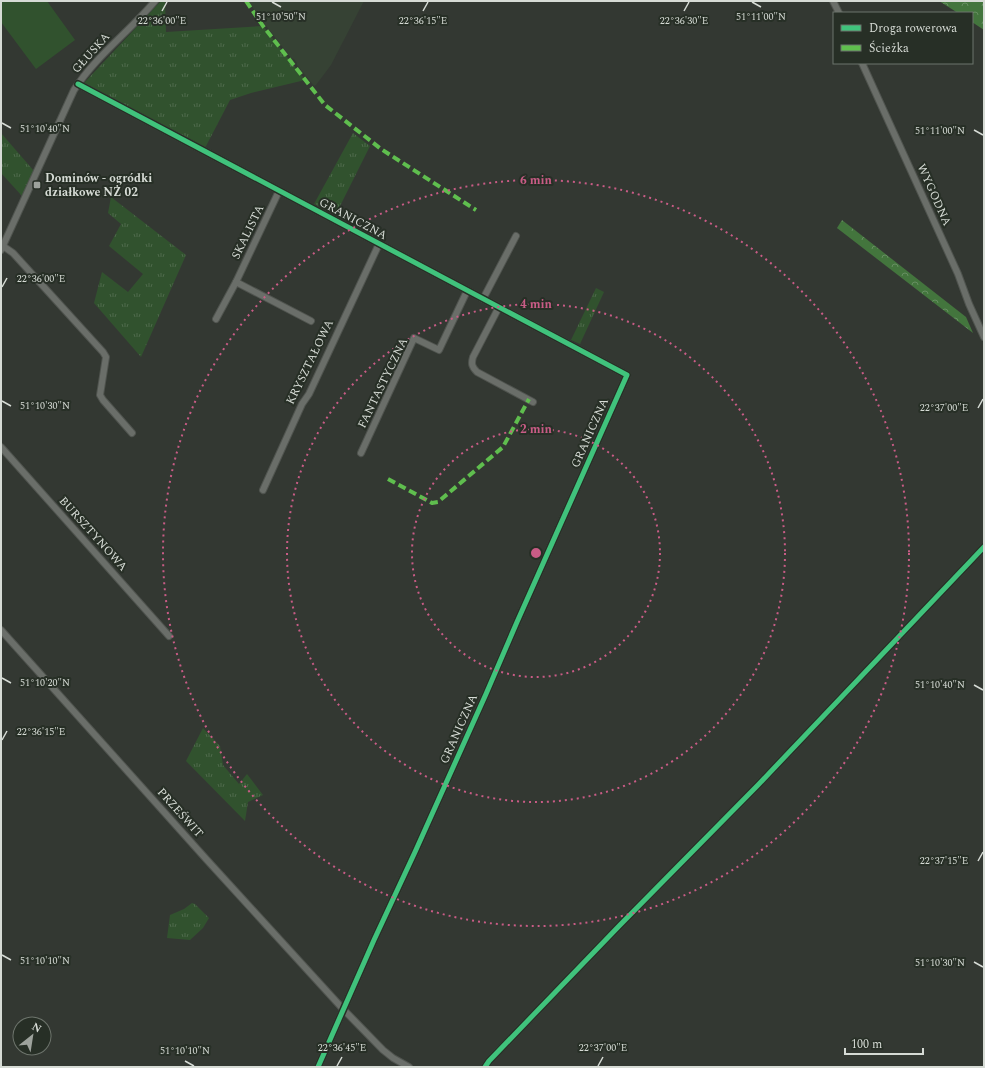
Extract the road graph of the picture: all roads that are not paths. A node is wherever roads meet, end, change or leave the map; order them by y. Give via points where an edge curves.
1 (155, 1) edge
2 (833, 1) edge
3 (838, 12) edge
4 (862, 64) edge
5 (78, 84) junction
6 (279, 191) junction
7 (516, 236) dead end
8 (378, 244) junction
9 (2, 248) edge
10 (236, 282) junction
11 (467, 291) junction
12 (483, 299) junction
13 (499, 307) junction
14 (216, 319) dead end
15 (311, 321) dead end
16 (984, 337) edge
17 (533, 402) dead end
18 (132, 433) dead end
19 (1, 447) edge
20 (361, 453) dead end
21 (262, 490) dead end
22 (984, 547) edge
23 (1, 630) edge
24 (169, 636) dead end
25 (343, 1009) junction
26 (318, 1067) edge
27 (409, 1067) edge
28 (485, 1067) edge

1 - 5 street, GŁUSKA via 101,56
2 - 3 street
4 - 16 street, WYGODNA
5 - 6 street, GRANICZNA
5 - 9 street, GŁUSKA
6 - 8 street, GRANICZNA
6 - 10 street, SKALISTA
7 - 12 street
8 - 11 street, GRANICZNA
8 - 21 street, KRYSZTAŁOWA
9 - 18 street via 13,253 103,352 106,357 100,395
10 - 14 street, SKALISTA
10 - 15 street
11 - 12 street, GRANICZNA
11 - 20 street, FANTASTYCZNA via 439,350 414,338
12 - 13 street, GRANICZNA
13 - 17 street via 473,357 473,368
13 - 25 street, GRANICZNA via 627,375
19 - 24 street, BURSZTYNOWA
22 - 28 street
23 - 25 street, PRZEŚWIT
25 - 26 street, GRANICZNA
25 - 27 street, PRZEŚWIT via 383,1050

